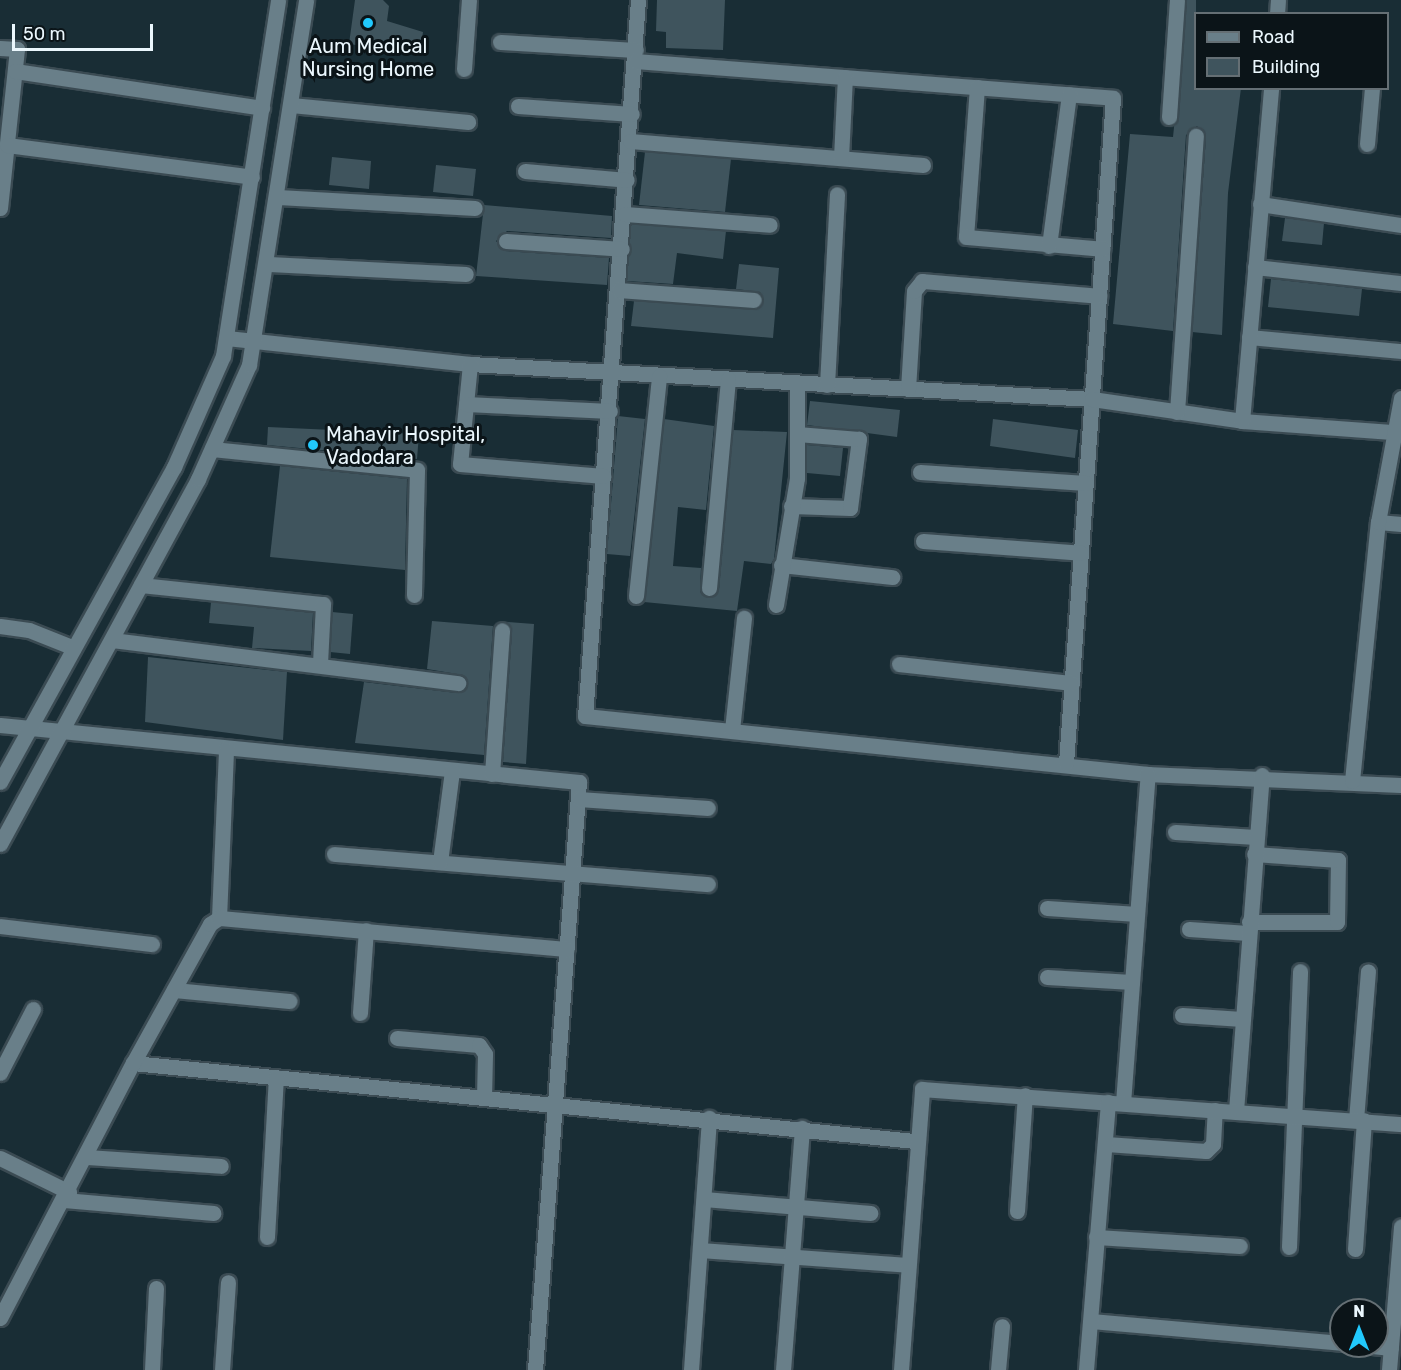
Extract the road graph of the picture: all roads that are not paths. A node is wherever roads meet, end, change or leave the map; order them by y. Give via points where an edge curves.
1 (278, 0) edge
2 (306, 0) edge
3 (469, 0) edge
4 (638, 0) edge
5 (1177, 0) edge
6 (500, 42) dead end
7 (0, 48) edge
8 (636, 56) junction
9 (464, 69) dead end
10 (15, 71) junction
11 (845, 77) junction
12 (977, 87) junction
13 (1271, 90) edge
14 (1372, 90) edge
15 (1069, 94) junction
16 (291, 105) junction
17 (518, 106) dead end
18 (262, 108) junction
19 (632, 114) junction
20 (1169, 117) dead end
21 (468, 122) dead end
22 (1196, 136) dead end
23 (630, 141) junction
24 (1367, 144) dead end
25 (7, 145) junction
26 (841, 158) junction
27 (923, 165) dead end
28 (525, 171) dead end
29 (252, 177) junction
30 (627, 180) junction
31 (837, 194) dead end
32 (278, 197) junction
33 (0, 201) edge
34 (1260, 204) junction
35 (475, 208) dead end
36 (624, 214) junction
37 (770, 225) dead end
38 (1401, 225) edge
39 (506, 241) dead end
40 (1049, 246) junction
41 (622, 249) junction
42 (1102, 249) junction
43 (269, 264) junction
44 (1255, 267) junction
45 (466, 274) dead end
46 (1401, 283) edge
47 (619, 290) junction
48 (1099, 296) junction
49 (754, 300) dead end
50 (1249, 337) junction
51 (227, 338) junction
52 (256, 340) junction
53 (1401, 351) edge
54 (470, 364) junction
55 (613, 373) junction
56 (659, 376) junction
57 (728, 379) junction
58 (797, 383) junction
59 (827, 385) junction
60 (908, 389) junction
61 (1401, 398) edge
62 (1092, 399) junction
63 (466, 404) junction
64 (610, 411) junction
65 (1177, 412) junction
66 (1242, 421) junction
67 (1392, 432) junction
68 (797, 434) junction
69 (212, 449) junction
70 (920, 472) dead end
71 (604, 476) junction
72 (1086, 483) junction
73 (791, 506) junction
74 (1378, 522) junction
75 (1401, 524) edge
76 (923, 540) dead end
77 (1081, 553) junction
78 (781, 565) junction
79 (892, 577) dead end
80 (141, 585) junction
81 (709, 588) dead end
82 (414, 595) dead end
83 (636, 596) dead end
84 (776, 605) dead end
85 (744, 618) dead end
86 (0, 626) edge
87 (502, 630) dead end
88 (112, 640) junction
89 (74, 648) junction
90 (320, 663) junction
91 (899, 664) dead end
92 (458, 683) dead end
93 (1072, 683) junction
94 (0, 725) edge
95 (29, 728) junction
96 (732, 730) junction
97 (59, 732) junction
98 (226, 749) junction
99 (1066, 763) junction
100 (452, 771) junction
101 (492, 774) junction
102 (1148, 774) junction
103 (1262, 775) junction
104 (1352, 781) junction
105 (0, 782) edge
106 (1401, 785) edge
107 (579, 799) junction
108 (708, 808) dead end
109 (1175, 832) dead end
110 (1256, 837) junction
111 (0, 844) edge
112 (334, 854) dead end
113 (1254, 854) junction
114 (440, 862) junction
115 (575, 874) junction
116 (708, 884) dead end
117 (1047, 908) dead end
118 (1137, 914) junction
119 (219, 918) junction
120 (0, 926) edge
121 (1248, 928) junction
122 (1189, 929) dead end
123 (366, 930) junction
124 (152, 944) dead end
125 (567, 949) junction
126 (1300, 971) dead end
127 (1368, 972) dead end
128 (1047, 977) dead end
129 (1132, 981) junction
130 (174, 990) junction
131 (289, 1001) dead end
132 (33, 1009) dead end
133 (360, 1013) dead end
134 (1182, 1015) dead end
135 (1242, 1019) junction
136 (397, 1038) dead end
137 (134, 1063) junction
138 (0, 1072) edge
139 (276, 1077) junction
140 (1025, 1095) junction
141 (484, 1097) junction
142 (1116, 1102) junction
143 (555, 1104) junction
144 (1215, 1110) junction
145 (1236, 1111) junction
146 (1298, 1116) junction
147 (709, 1118) junction
148 (1360, 1120) junction
149 (1401, 1124) edge
150 (802, 1128) junction
151 (915, 1142) junction
152 (1106, 1144) junction
153 (87, 1157) junction
154 (0, 1158) edge
155 (221, 1166) dead end
156 (67, 1196) junction
157 (704, 1199) junction
158 (795, 1206) junction
159 (1017, 1211) dead end
160 (213, 1214) dead end
161 (870, 1214) dead end
162 (1401, 1226) edge
163 (267, 1237) dead end
164 (1096, 1237) junction
165 (1240, 1246) dead end
166 (1290, 1247) dead end
167 (1355, 1249) dead end
168 (700, 1250) junction
169 (792, 1258) junction
170 (907, 1265) junction
171 (228, 1282) dead end
172 (156, 1288) dead end
173 (4, 1302) edge
174 (0, 1318) edge
175 (1090, 1321) junction
176 (1002, 1326) dead end
177 (1329, 1342) edge
178 (1391, 1348) joint
179 (152, 1370) edge
180 (222, 1370) edge
181 (535, 1370) edge
182 (691, 1370) edge
183 (697, 1370) edge
184 (783, 1370) edge
185 (901, 1370) edge
186 (998, 1370) edge
187 (1086, 1370) edge
188 (1389, 1370) edge

1 - 18 street
2 - 16 street
3 - 9 street
4 - 8 street
5 - 20 street
6 - 8 street
7 - 10 street via 17,50
8 - 11 street
8 - 19 street
10 - 18 street
10 - 25 street
11 - 12 street
11 - 26 street
12 - 15 street
12 - 40 street via 966,237
13 - 34 street
14 - 24 street
15 - 40 street
15 - 42 street via 1113,98
16 - 21 street
16 - 32 street
17 - 19 street
18 - 29 street
19 - 23 street
22 - 65 street
23 - 26 street
23 - 30 street
25 - 29 street
25 - 33 street
26 - 27 street
28 - 30 street
29 - 51 street
30 - 36 street
31 - 59 street
32 - 35 street
32 - 43 street
34 - 38 street
34 - 44 street
36 - 37 street
36 - 41 street
39 - 41 street
40 - 42 street
41 - 47 street
42 - 48 street
43 - 45 street
43 - 52 street
44 - 46 street
44 - 50 street
47 - 49 street
47 - 55 street
48 - 60 street via 922,281 914,291
48 - 62 street
50 - 53 street
50 - 66 street
51 - 52 street
51 - 89 street via 174,467
52 - 54 street
52 - 69 street
54 - 55 street
54 - 63 street
55 - 56 street
55 - 64 street
56 - 57 street
56 - 83 street
57 - 58 street
57 - 81 street
58 - 59 street
58 - 68 street
59 - 60 street
60 - 62 street
61 - 67 street
62 - 65 street
62 - 72 street
63 - 64 street
63 - 71 street via 460,464
64 - 71 street
65 - 66 street
66 - 67 street
67 - 74 street
68 - 73 street
68 - 73 street via 859,439 850,508
69 - 80 street
69 - 82 street via 417,470
70 - 72 street
71 - 96 street via 585,716
72 - 77 street
73 - 78 street
74 - 75 street
74 - 104 street
76 - 77 street
77 - 93 street
78 - 79 street
78 - 84 street
80 - 88 street
80 - 90 street via 323,604
85 - 96 street
86 - 89 street via 29,630
87 - 101 street
88 - 90 street
88 - 97 street
89 - 95 street
90 - 92 street
91 - 93 street
93 - 99 street
94 - 95 street
95 - 97 street
95 - 105 street
96 - 99 street
97 - 98 street
97 - 111 street
98 - 100 street
98 - 119 street
99 - 102 street
100 - 101 street
100 - 114 street
101 - 107 street via 579,782
102 - 103 street
102 - 118 street
103 - 104 street
103 - 110 street
104 - 106 street
107 - 108 street
107 - 115 street
109 - 110 street
110 - 113 street
112 - 114 street
113 - 121 street
113 - 121 street via 1338,860 1337,922
114 - 115 street
115 - 116 street
115 - 125 street
117 - 118 street
118 - 129 street
119 - 123 street
119 - 130 street via 210,924
120 - 124 street
121 - 122 street
121 - 135 street
123 - 125 street
123 - 133 street
125 - 143 street
126 - 146 street
127 - 148 street
128 - 129 street
129 - 142 street
130 - 131 street
130 - 137 street
132 - 138 street
134 - 135 street
135 - 145 street
136 - 141 street via 479,1045 485,1054
137 - 139 street
137 - 153 street
139 - 141 street
139 - 163 street
140 - 142 street
140 - 151 street via 926,1087 920,1093
140 - 159 street
141 - 143 street
142 - 144 street
142 - 152 street
143 - 147 street
143 - 181 street
144 - 145 street
144 - 152 street via 1213,1144 1206,1151
145 - 146 street
146 - 148 street
146 - 166 street
147 - 150 street
147 - 157 street
148 - 149 street
148 - 167 street
150 - 151 street
150 - 158 street
151 - 170 street
152 - 164 street
153 - 155 street
153 - 156 street
154 - 156 street
156 - 160 street
156 - 173 street
157 - 158 street
157 - 168 street
158 - 161 street
158 - 169 street
162 - 178 street
164 - 165 street
164 - 175 street
168 - 169 street
168 - 182 street
169 - 170 street
169 - 184 street
170 - 185 street
171 - 180 street
172 - 179 street
173 - 174 street
175 - 177 street
175 - 187 street
176 - 186 street
178 - 188 street
182 - 183 street

